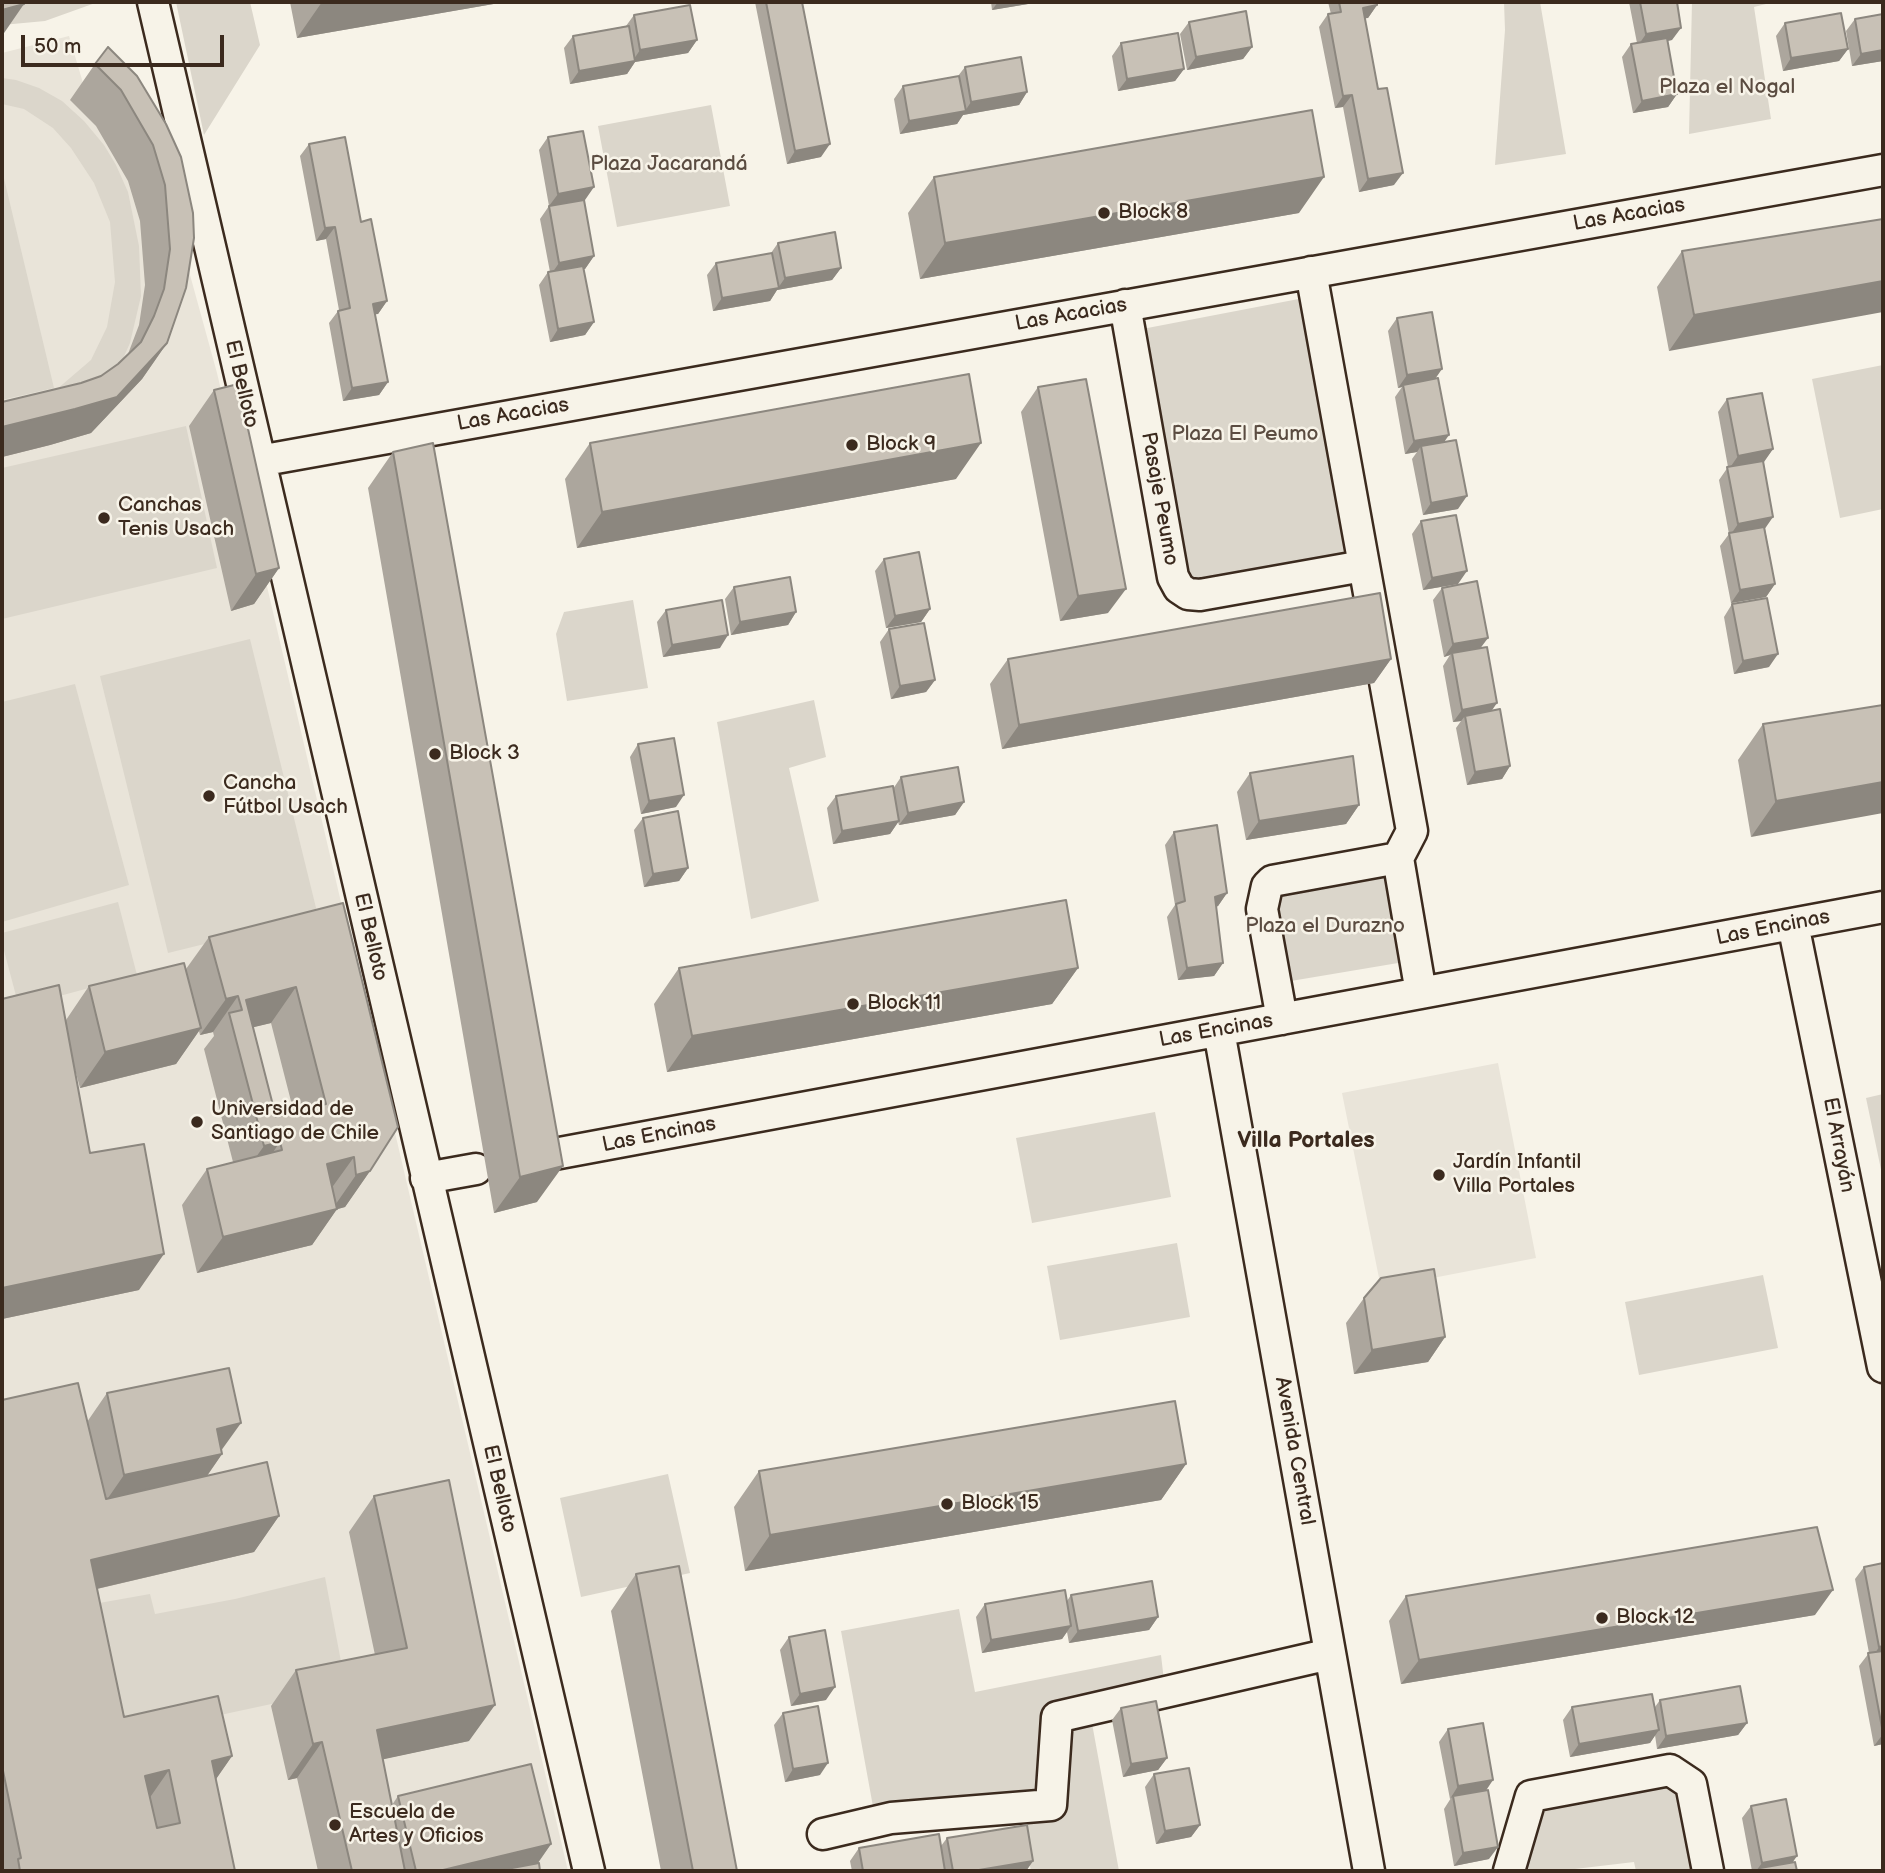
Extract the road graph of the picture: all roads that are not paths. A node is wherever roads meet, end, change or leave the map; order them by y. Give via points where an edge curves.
1 (153, 2) edge
2 (1883, 170) edge
3 (1311, 272) junction
4 (1125, 305) junction
5 (259, 461) junction
6 (1363, 566) junction
7 (1398, 858) junction
8 (1883, 907) edge
9 (1793, 924) junction
10 (1421, 993) junction
11 (1282, 1019) junction
12 (1219, 1031) junction
13 (549, 1155) edge
14 (476, 1169) dead end
15 (426, 1178) junction
16 (1883, 1367) edge
17 (1330, 1654) junction
18 (823, 1834) dead end
19 (589, 1871) edge
20 (1369, 1871) edge
21 (1509, 1871) edge
22 (1707, 1871) edge

1 - 5 street, El Belloto
2 - 3 street, Las Acacias
3 - 4 street, Las Acacias
3 - 6 street
4 - 5 street, Las Acacias
4 - 6 street, Pasaje Peumo via 1173,577 1179,588 1200,595
5 - 15 street, El Belloto
6 - 7 street via 1412,831
7 - 10 street
7 - 11 street via 1272,881 1267,886 1262,909
8 - 9 street, Las Encinas
9 - 10 street, Las Encinas
9 - 16 street, El Arrayán
10 - 11 street, Las Encinas
11 - 12 street, Las Encinas
12 - 13 street, Las Encinas
12 - 17 street, Avenida Central
14 - 15 street
15 - 19 street, El Belloto
17 - 18 street via 1057,1717 1051,1805 891,1818
17 - 20 street, Avenida Central
21 - 22 street via 1531,1796 1670,1770 1691,1784

